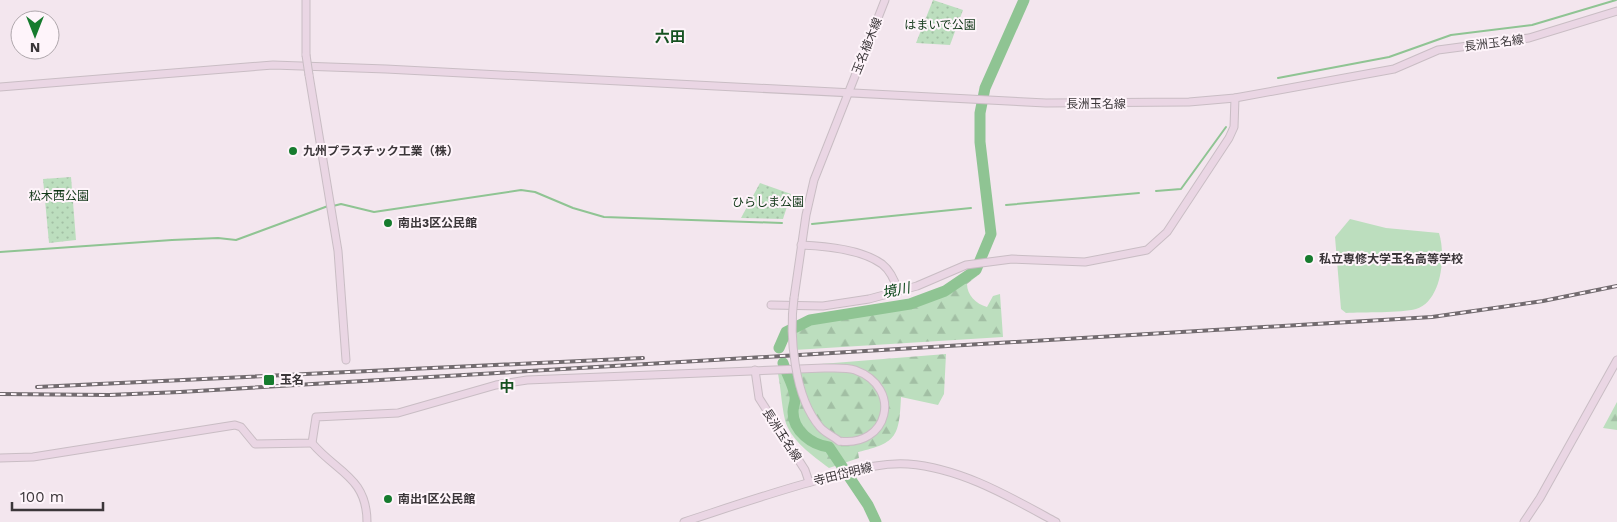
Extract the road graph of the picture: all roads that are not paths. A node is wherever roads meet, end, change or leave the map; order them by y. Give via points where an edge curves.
1 (306, 0) edge
2 (886, 0) edge
3 (1617, 11) edge
4 (0, 87) edge
5 (848, 93) junction
6 (1235, 98) junction
7 (801, 245) junction
8 (898, 291) junction
9 (771, 304) dead end
10 (346, 360) dead end
11 (1617, 360) edge
12 (755, 370) junction
13 (312, 443) junction
14 (0, 458) edge
15 (809, 482) junction
16 (367, 522) edge
17 (684, 522) edge
18 (1056, 522) edge
19 (1524, 522) edge

1 - 10 street, bridge via 306,55 338,252
2 - 5 street, 玉名植木線
3 - 6 street, 長洲玉名線 via 1529,38 1438,50 1394,69
4 - 5 street, 長洲玉名線 via 273,65
5 - 6 street, 長洲玉名線 via 1046,103 1140,104
5 - 7 street via 814,180
6 - 8 street via 1234,127 1229,138 1167,232 1147,250 1085,262 1012,260 966,266
7 - 8 street via 864,255 882,264 893,276
7 - 12 street, bridge via 791,323 794,350 802,392 820,427 838,441 860,441 876,431 885,408 883,393 876,382 866,376 846,368 788,369 777,370
8 - 9 street via 822,306
11 - 19 street
12 - 13 street via 527,380 496,385 398,413 316,417
12 - 15 street, 長洲玉名線 via 759,398
13 - 14 street via 255,444 241,427 235,425 33,457
13 - 16 street via 352,478 365,500
15 - 17 street, 寺田岱明線
15 - 18 street, 寺田岱明線 via 875,465 931,468 994,488

